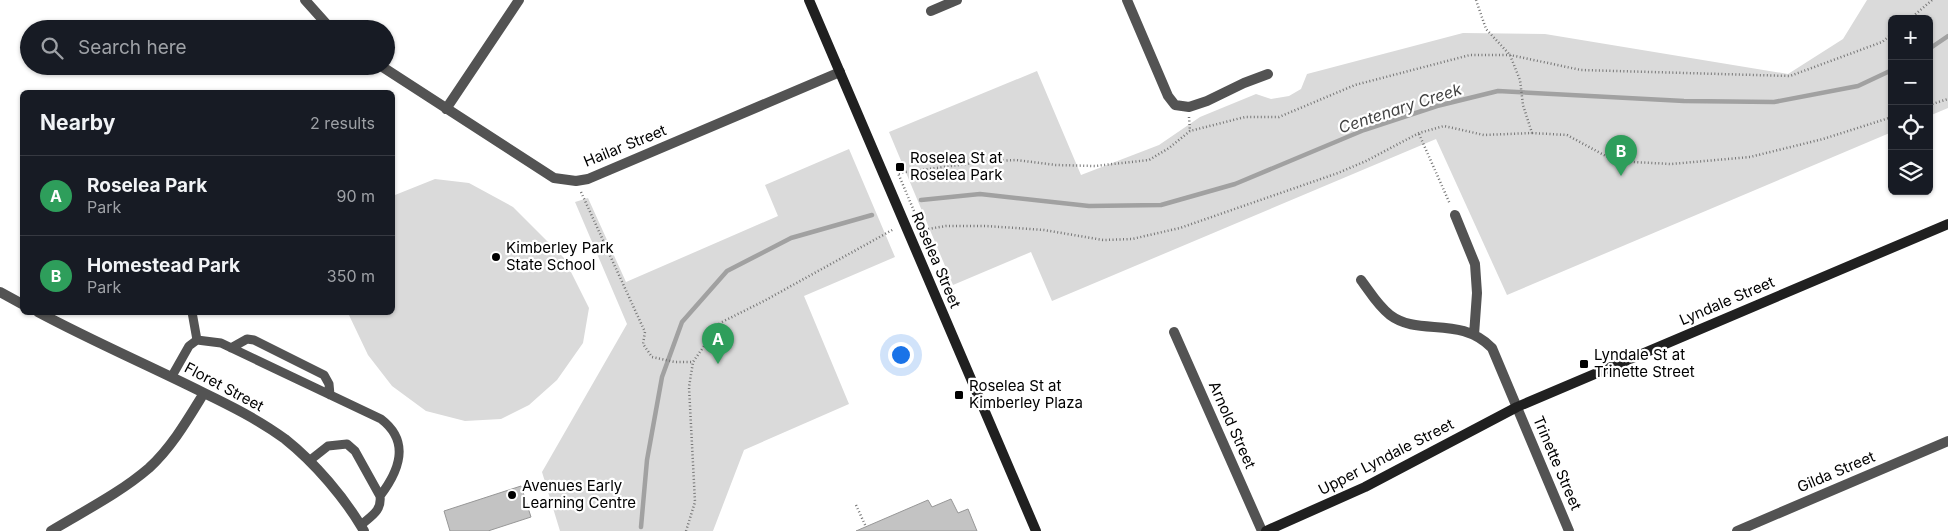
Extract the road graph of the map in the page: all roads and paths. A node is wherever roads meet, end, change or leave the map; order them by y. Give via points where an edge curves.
1 (305, 0) edge
2 (519, 0) edge
3 (809, 0) edge
4 (957, 0) edge
5 (1127, 0) edge
6 (1476, 0) edge
7 (1932, 0) edge
8 (932, 11) dead end
9 (1915, 15) edge
10 (323, 20) edge
11 (1888, 37) edge
12 (1510, 55) junction
13 (840, 72) junction
14 (1268, 74) dead end
15 (395, 75) edge
16 (1948, 99) edge
17 (1933, 104) edge
18 (446, 109) junction
19 (1888, 118) edge
20 (1419, 133) junction
21 (1532, 133) junction
22 (576, 181) junction
23 (1455, 215) joint
24 (1948, 224) edge
25 (889, 232) dead end
26 (1361, 280) dead end
27 (0, 292) edge
28 (20, 303) edge
29 (44, 315) edge
30 (193, 315) edge
31 (1174, 332) dead end
32 (1474, 335) junction
33 (197, 340) junction
34 (231, 348) junction
35 (693, 362) junction
36 (172, 376) junction
37 (204, 393) junction
38 (330, 395) junction
39 (1517, 407) junction
40 (1948, 441) edge
41 (310, 461) junction
42 (380, 496) junction
43 (856, 505) dead end
44 (866, 527) dead end
45 (362, 528) edge
46 (51, 531) edge
47 (686, 531) edge
48 (1036, 531) edge
49 (1262, 531) edge
50 (1266, 531) edge
51 (1569, 531) edge
52 (1737, 531) edge

1 - 10 street
2 - 18 street
3 - 13 street, Roselea Street
4 - 8 street
5 - 14 street via 1168,96 1175,105 1189,106 1207,101
6 - 12 path via 1486,29
7 - 9 path
11 - 12 path via 1790,76 1581,70
12 - 20 path via 1470,55 1355,84 1279,116 1245,117 1190,131 1148,160 1095,166 1016,160 898,173 922,230 986,226 1044,230 1103,240 1132,239 1180,228 1338,172
12 - 21 path via 1520,80
13 - 22 street, Hailar Street via 588,179
13 - 48 street, Roselea Street
15 - 18 street, Hailar Street
16 - 17 path
18 - 22 street, Hailar Street via 554,178
19 - 21 path via 1750,157 1672,164 1615,161 1567,135
20 - 21 path via 1444,126 1484,135
20 - 23 path
22 - 35 path via 645,332 643,344 652,357
23 - 32 street via 1475,264
24 - 39 street, Lyndale Street
25 - 35 path via 720,324
26 - 32 street, Trinette Street via 1392,317 1414,325 1452,327
27 - 28 street
29 - 36 street, Floret Street
30 - 33 lane
31 - 49 street, Arnold Street
32 - 39 street, Trinette Street via 1492,348
33 - 34 lane via 221,343
33 - 36 lane via 189,346
34 - 38 lane
34 - 38 lane via 248,339 254,340 324,375
35 - 47 path via 690,387 695,502
36 - 37 street, Floret Street
37 - 41 street, Floret Street via 261,423
37 - 46 street via 173,440 150,466 125,487
38 - 42 lane via 381,420 394,435 400,456 398,467
39 - 50 street, Upper Lyndale Street via 1365,487
39 - 51 street, Trinette Street
40 - 52 street, Gilda Street
41 - 42 lane via 328,446 347,444 355,451
41 - 45 street, Floret Street
42 - 45 lane via 379,510
43 - 44 path

